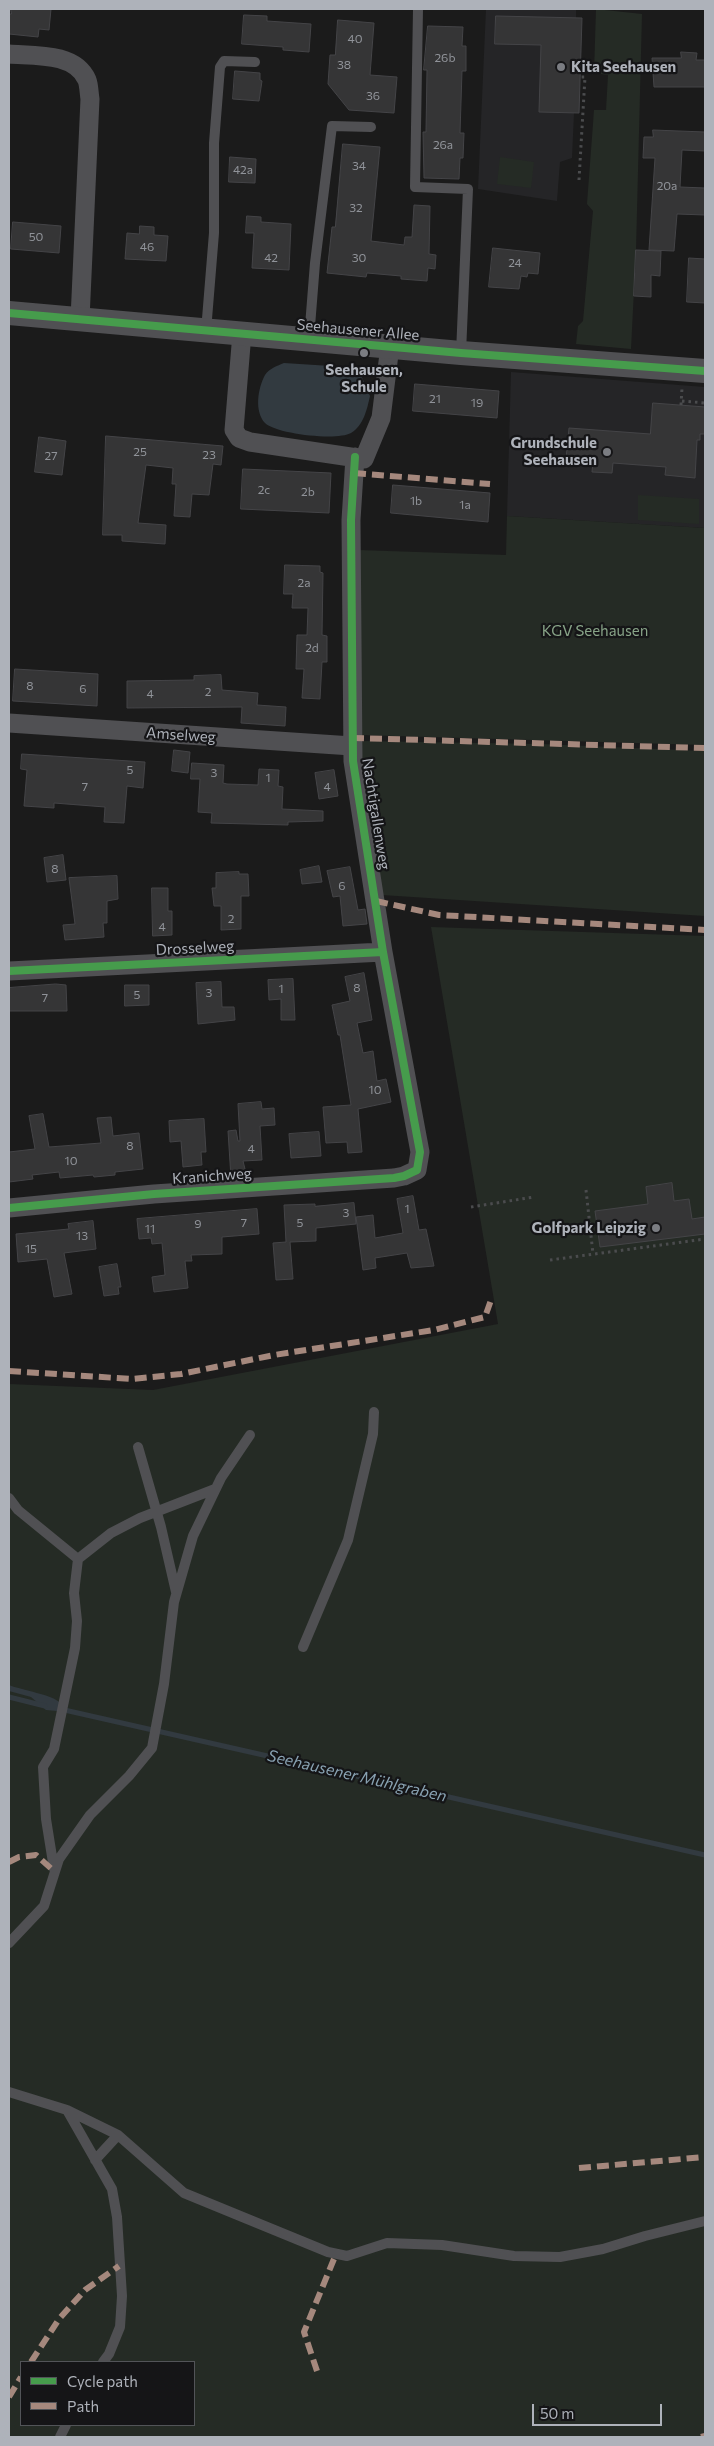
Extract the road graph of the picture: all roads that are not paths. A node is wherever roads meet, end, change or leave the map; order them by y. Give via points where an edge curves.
1 (418, 9) edge
2 (9, 54) edge
3 (255, 62) dead end
4 (370, 127) dead end
5 (9, 313) edge
6 (80, 319) junction
7 (206, 331) junction
8 (242, 333) junction
9 (309, 339) junction
10 (390, 346) junction
11 (460, 353) junction
12 (705, 371) edge
13 (355, 457) junction
14 (9, 723) edge
15 (352, 746) junction
16 (383, 952) junction
17 (9, 971) edge
18 (417, 1170) joint
19 (9, 1208) edge
20 (374, 1412) dead end
21 (250, 1435) dead end
22 (138, 1447) dead end
23 (215, 1489) junction
24 (9, 1498) edge
25 (157, 1511) junction
26 (78, 1560) junction
27 (176, 1594) junction
28 (303, 1647) dead end
29 (54, 1872) junction
30 (9, 1943) edge
31 (9, 2092) edge
32 (67, 2110) junction
33 (118, 2135) junction
34 (95, 2160) junction
35 (705, 2221) edge
36 (104, 2361) edge

1 - 11 lane via 415,187 468,189
2 - 6 street via 56,57 76,66 87,79 90,99
3 - 7 lane via 230,60 224,61 220,67 214,143 214,233
4 - 9 lane, Seehausener Allee via 332,126
5 - 6 street, Seehausener Allee
6 - 7 street, Seehausener Allee
7 - 8 street, Seehausener Allee
8 - 9 street, Seehausener Allee
8 - 13 street via 234,430 239,438
9 - 10 street, Seehausener Allee
10 - 11 street, Seehausener Allee
10 - 13 street via 381,418 364,459
11 - 12 street, Seehausener Allee
13 - 15 street, Nachtigallenweg via 351,520
14 - 15 street, Amselweg
15 - 16 street, Nachtigallenweg
16 - 17 street, Drosselweg
16 - 18 street, Nachtigallenweg via 420,1152
18 - 19 street, Kranichweg via 394,1178 154,1194
20 - 28 lane via 373,1434 348,1540
21 - 23 lane
22 - 25 lane
23 - 25 lane
23 - 27 lane via 193,1536
24 - 26 lane via 18,1510
25 - 26 lane via 111,1533
25 - 27 lane
26 - 29 lane via 74,1593 75,1648 54,1749 43,1767
27 - 29 lane via 152,1748 130,1776 90,1816 59,1859
29 - 30 lane via 44,1906
31 - 32 lane
32 - 33 lane
32 - 34 lane
33 - 34 lane
33 - 35 lane via 184,2192 328,2252 347,2256 387,2243 442,2245 514,2256 560,2257 603,2249
34 - 36 lane via 112,2189 122,2296 120,2327

